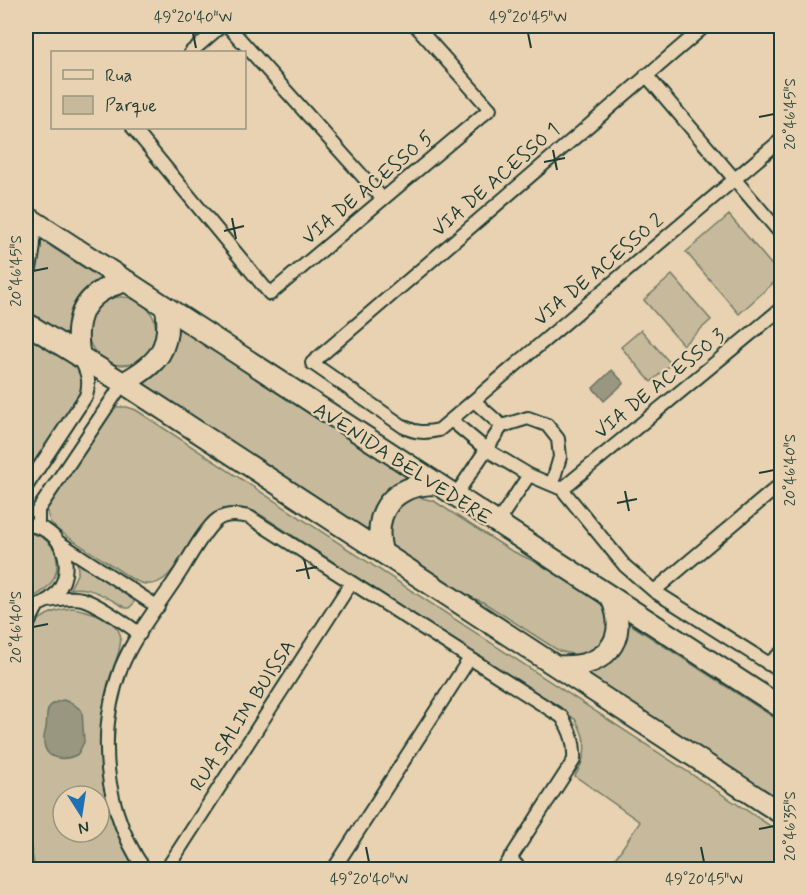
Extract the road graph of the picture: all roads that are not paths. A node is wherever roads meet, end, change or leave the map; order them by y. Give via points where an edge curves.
1 (221, 26) edge
2 (228, 26) edge
3 (416, 26) edge
4 (705, 26) edge
5 (192, 51) edge
6 (646, 75) junction
7 (134, 129) edge
8 (782, 139) edge
9 (734, 179) junction
10 (383, 199) junction
11 (26, 216) edge
12 (26, 224) edge
13 (782, 235) edge
14 (26, 268) edge
15 (127, 281) junction
16 (166, 307) junction
17 (782, 308) edge
18 (26, 323) edge
19 (80, 357) junction
20 (123, 383) junction
21 (474, 401) junction
22 (451, 420) junction
23 (502, 426) junction
24 (439, 430) joint
25 (487, 450) junction
26 (529, 475) junction
27 (782, 483) edge
28 (435, 484) junction
29 (26, 487) edge
30 (557, 487) junction
31 (455, 496) junction
32 (497, 523) junction
33 (32, 526) edge
34 (59, 543) junction
35 (382, 552) junction
36 (351, 582) junction
37 (654, 591) junction
38 (610, 597) junction
39 (37, 605) edge
40 (158, 607) junction
41 (26, 628) edge
42 (140, 634) junction
43 (782, 652) edge
44 (470, 658) junction
45 (768, 664) junction
46 (556, 666) junction
47 (782, 672) edge
48 (782, 708) edge
49 (782, 814) edge
50 (510, 858) junction
51 (145, 870) edge
52 (166, 870) edge
53 (333, 870) edge
54 (503, 870) edge
55 (521, 870) edge

1 - 5 street
2 - 10 street
3 - 10 street, VIA DE ACESSO 5 via 490,109
4 - 6 street, VIA DE ACESSO 1
6 - 9 street
6 - 24 street, VIA DE ACESSO 1 via 312,363 404,427 414,432
7 - 10 street, VIA DE ACESSO 5 via 270,294
8 - 9 street, VIA DE ACESSO 2
9 - 13 street
9 - 21 street, VIA DE ACESSO 2
11 - 15 main road, AVENIDA BELVEDERE
12 - 14 main road via 30,248
15 - 16 main road, AVENIDA BELVEDERE
15 - 19 main road via 111,285 85,306 76,339
16 - 20 main road via 169,326 165,345 155,362
16 - 28 main road, AVENIDA BELVEDERE
17 - 30 street, VIA DE ACESSO 3
18 - 19 main road
19 - 20 main road
19 - 29 street via 88,376 86,396
20 - 33 street via 38,510
20 - 35 main road
21 - 22 street, VIA DE ACESSO 2
21 - 23 street
22 - 24 street, VIA DE ACESSO 2
22 - 25 street
23 - 25 street
23 - 30 street via 528,418 546,425 558,439
25 - 26 street
25 - 31 street
26 - 30 street
26 - 32 street
27 - 37 street
28 - 31 main road, AVENIDA BELVEDERE
28 - 35 main road via 418,484 401,491 389,503 380,519 378,537
30 - 37 street via 625,566
31 - 32 main road, AVENIDA BELVEDERE
32 - 38 main road, AVENIDA BELVEDERE
33 - 34 street via 50,533
34 - 39 street via 67,568 64,581 57,593
34 - 40 street
35 - 46 main road
36 - 40 street via 249,518 232,514 218,519 204,535
36 - 44 street
36 - 52 street, RUA SALIM BUISSA
37 - 45 street
38 - 46 main road via 617,612 618,628 602,656 588,664
38 - 48 main road, AVENIDA BELVEDERE
39 - 41 street
39 - 42 street via 66,598 82,599
40 - 42 street
42 - 51 street via 122,667 110,710 106,750 111,791 124,836
43 - 45 street
44 - 50 street via 562,717 575,747 567,774
44 - 53 street
45 - 47 street
46 - 49 main road
50 - 54 street
50 - 55 street

